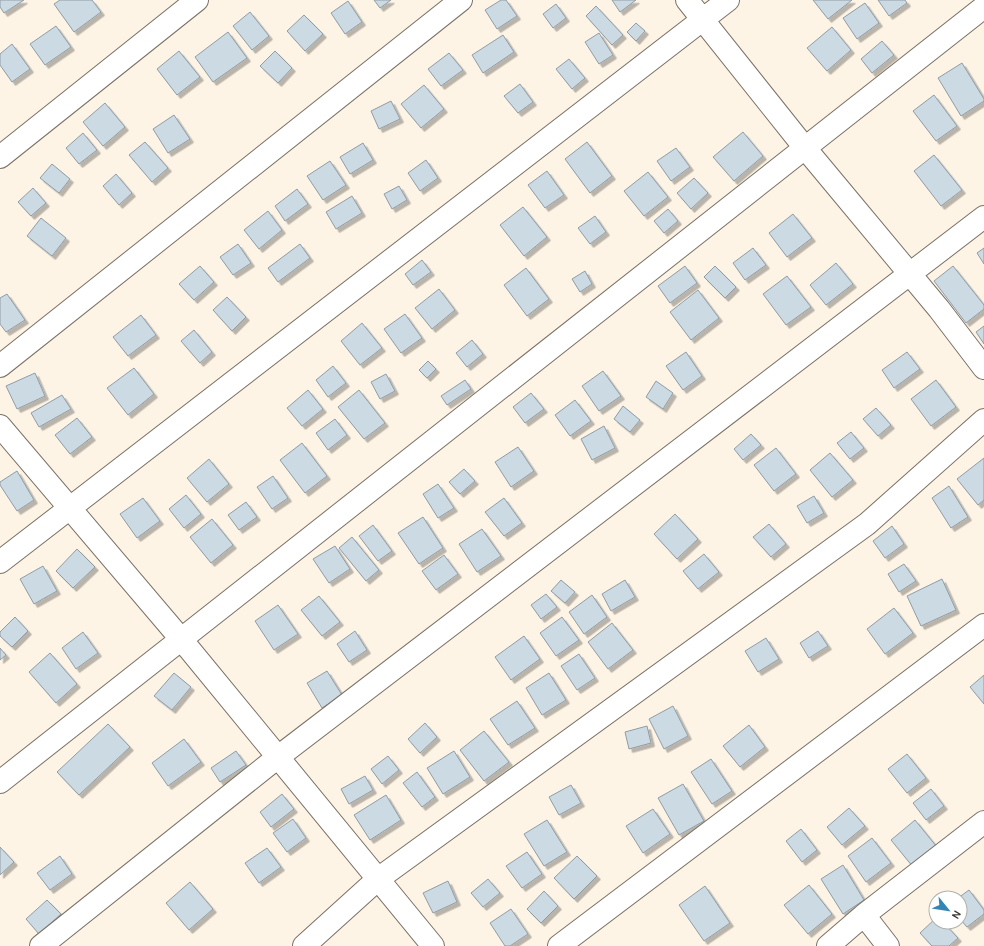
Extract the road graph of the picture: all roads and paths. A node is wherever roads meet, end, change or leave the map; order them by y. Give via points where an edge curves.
1 (197, 0) edge
2 (461, 0) edge
3 (687, 0) edge
4 (728, 0) edge
5 (984, 7) edge
6 (703, 20) junction
7 (805, 148) junction
8 (0, 158) edge
9 (984, 217) edge
10 (911, 274) junction
11 (0, 366) edge
12 (984, 368) edge
13 (984, 420) edge
14 (0, 426) edge
15 (69, 507) junction
16 (0, 562) edge
17 (984, 625) edge
18 (181, 639) junction
19 (278, 758) junction
20 (0, 782) edge
21 (984, 822) edge
22 (378, 879) junction
23 (864, 915) junction
24 (41, 946) edge
25 (304, 946) edge
26 (433, 946) edge
27 (558, 946) edge
28 (828, 946) edge
29 (888, 946) edge

1 - 8 street
2 - 11 street
3 - 6 street
4 - 6 street
5 - 7 street
6 - 7 street
6 - 15 street
7 - 10 street
7 - 18 street
9 - 10 street
10 - 12 street
10 - 19 street
13 - 22 street via 867,524
14 - 15 street
15 - 16 street
15 - 18 street
17 - 27 street
18 - 19 street
18 - 20 street
19 - 22 street
19 - 24 street
21 - 23 street
22 - 25 street
22 - 26 street
23 - 28 street
23 - 29 street

